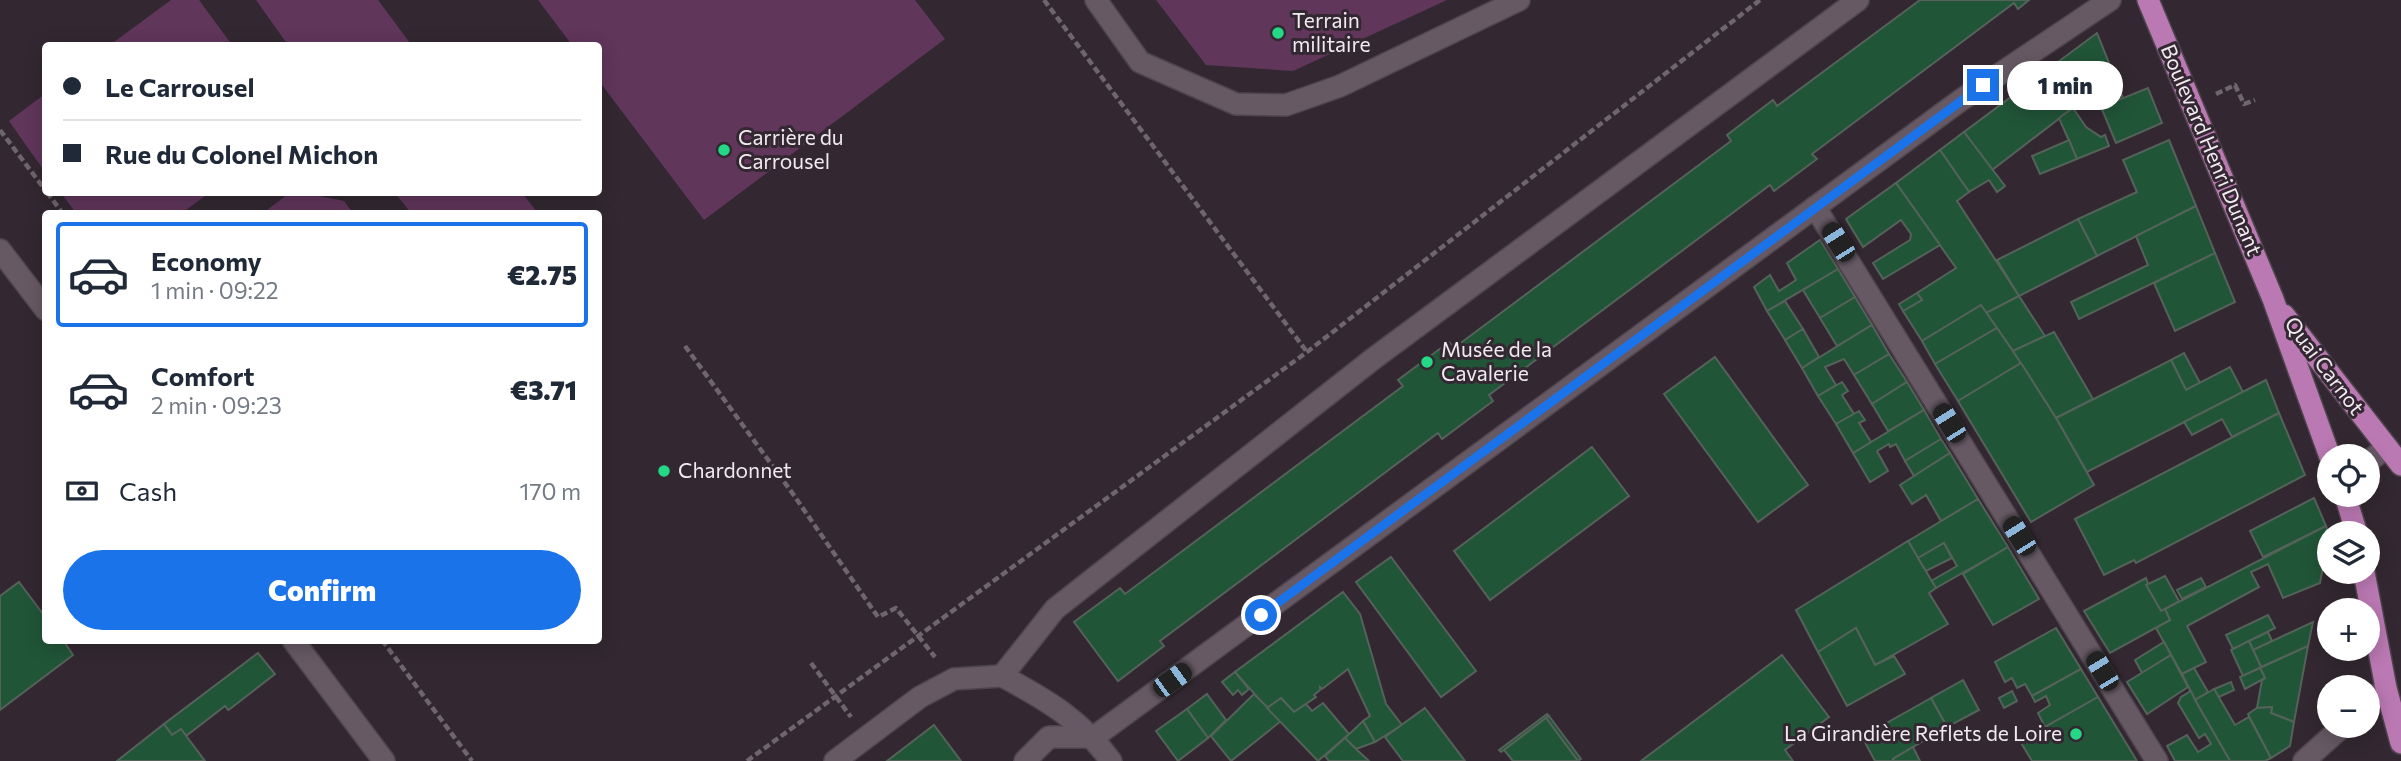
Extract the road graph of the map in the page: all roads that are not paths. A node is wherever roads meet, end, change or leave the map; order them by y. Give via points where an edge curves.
1 (1096, 0) edge
2 (1519, 0) edge
3 (1858, 0) edge
4 (2110, 0) edge
5 (2148, 0) edge
6 (1815, 207) junction
7 (0, 250) edge
8 (2273, 299) junction
9 (42, 305) edge
10 (2325, 444) edge
11 (2387, 447) junction
12 (2380, 452) edge
13 (2401, 465) edge
14 (2367, 584) edge
15 (296, 644) edge
16 (1002, 676) junction
17 (2394, 683) edge
18 (2380, 694) edge
19 (1094, 737) junction
20 (2330, 738) edge
21 (2401, 743) edge
22 (384, 761) edge
23 (835, 761) edge
24 (1025, 761) edge
25 (1111, 761) edge
26 (2157, 761) edge
27 (2304, 761) edge

1 - 2 street via 1140,62 1236,104 1286,104 1340,86
3 - 16 street via 1373,359 1066,601
4 - 6 street via 1961,100
5 - 8 main road, Boulevard Henri Dunant
6 - 19 street
6 - 26 street
7 - 9 street
8 - 10 main road, Quai Carnot
8 - 11 main road, Quai Carnot
11 - 12 street
11 - 13 main road, Quai Carnot
14 - 17 main road
15 - 22 street
16 - 19 street via 1048,701
16 - 23 street via 954,679 919,697
17 - 18 street
17 - 21 main road
19 - 24 street via 1049,737
19 - 25 street
20 - 27 street

